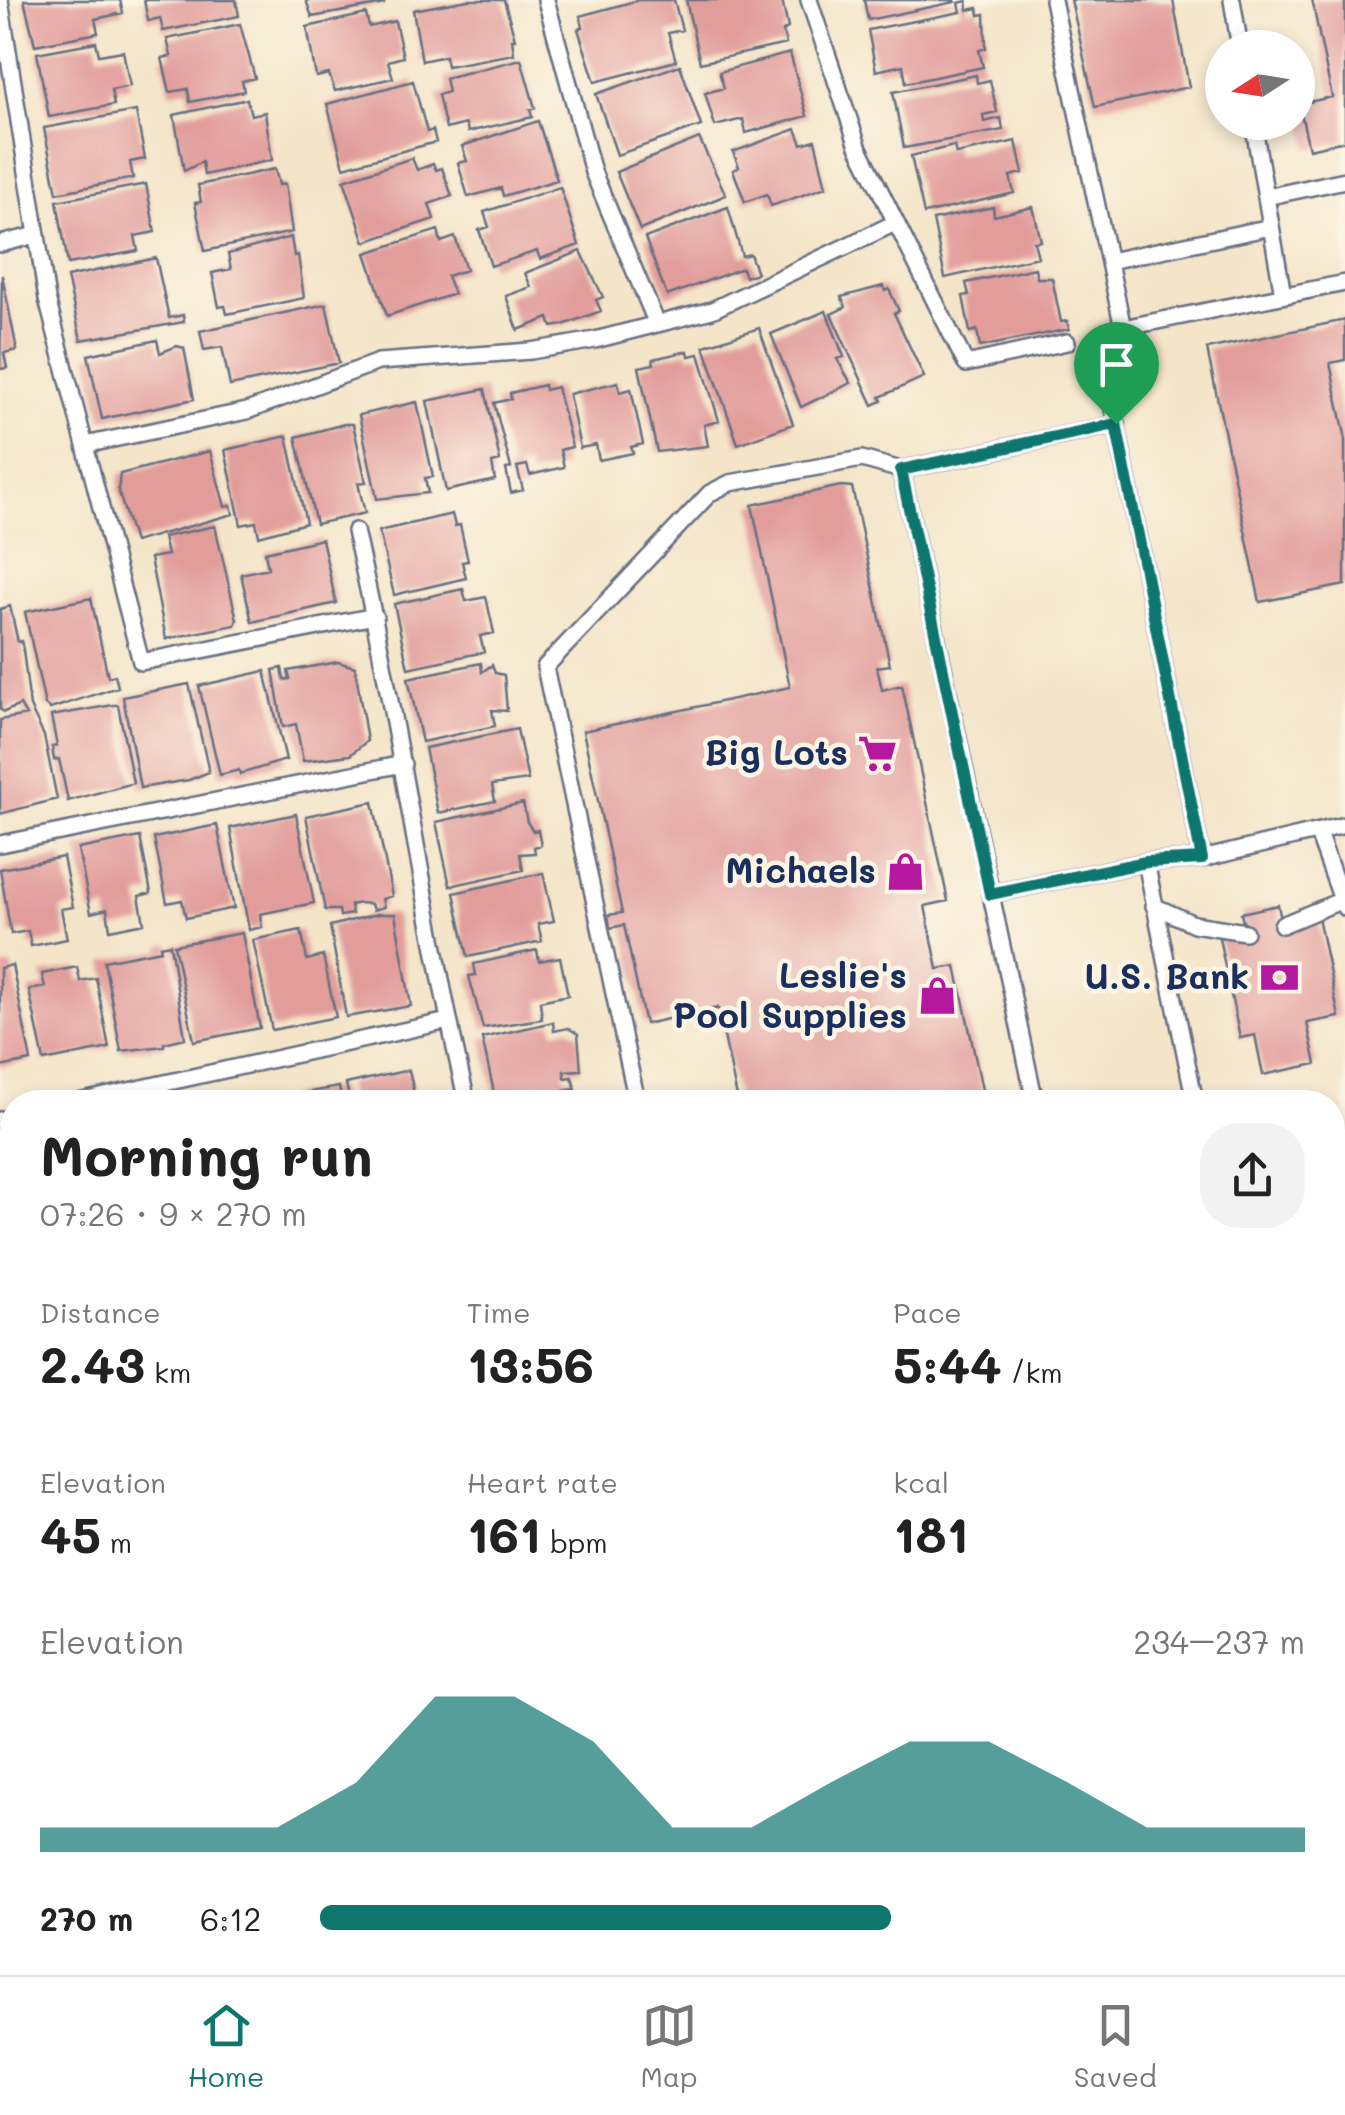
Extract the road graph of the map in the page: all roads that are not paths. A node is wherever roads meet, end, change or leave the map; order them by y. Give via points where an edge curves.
1 (0, 0) edge
2 (546, 0) edge
3 (808, 0) edge
4 (1052, 0) edge
5 (1232, 0) edge
6 (1237, 30) edge
7 (1256, 140) edge
8 (1345, 180) edge
9 (1266, 197) junction
10 (895, 223) junction
11 (1271, 227) junction
12 (37, 234) junction
13 (0, 244) edge
14 (1109, 261) junction
15 (1345, 283) edge
16 (1283, 296) junction
17 (657, 324) junction
18 (1123, 328) junction
19 (1066, 342) dead end
20 (1116, 424) junction
21 (85, 445) junction
22 (901, 470) junction
23 (355, 531) dead end
24 (375, 616) junction
25 (403, 764) junction
26 (1345, 825) edge
27 (1318, 832) junction
28 (0, 844) edge
29 (1202, 859) junction
30 (1146, 862) junction
31 (990, 894) junction
32 (1342, 905) edge
33 (1154, 906) junction
34 (1282, 925) dead end
35 (1244, 932) dead end
36 (448, 1021) junction
37 (133, 1090) edge
38 (464, 1090) edge
39 (634, 1090) edge
40 (1032, 1090) edge
41 (1192, 1090) edge

1 - 12 lane
2 - 17 lane via 594,172
3 - 10 lane via 858,146
4 - 14 lane
5 - 6 lane
7 - 9 lane
8 - 9 lane
9 - 11 lane
10 - 17 lane via 740,298
10 - 19 lane via 966,364
11 - 14 lane
11 - 16 lane
12 - 13 lane
12 - 21 lane
14 - 18 lane
15 - 16 lane
16 - 18 lane
17 - 21 lane via 531,351 378,362 247,411
18 - 20 lane via 1109,388
20 - 22 lane
20 - 29 lane
21 - 24 lane via 142,662
22 - 31 lane
22 - 39 lane via 862,459 730,483 710,493 546,666
23 - 24 lane
24 - 25 lane
25 - 28 lane
25 - 36 lane
26 - 27 lane
27 - 29 lane
27 - 32 lane
29 - 30 lane
30 - 31 lane
30 - 33 lane
31 - 40 lane
32 - 34 lane
33 - 35 lane via 1194,924
33 - 41 lane
36 - 37 lane
36 - 38 lane

